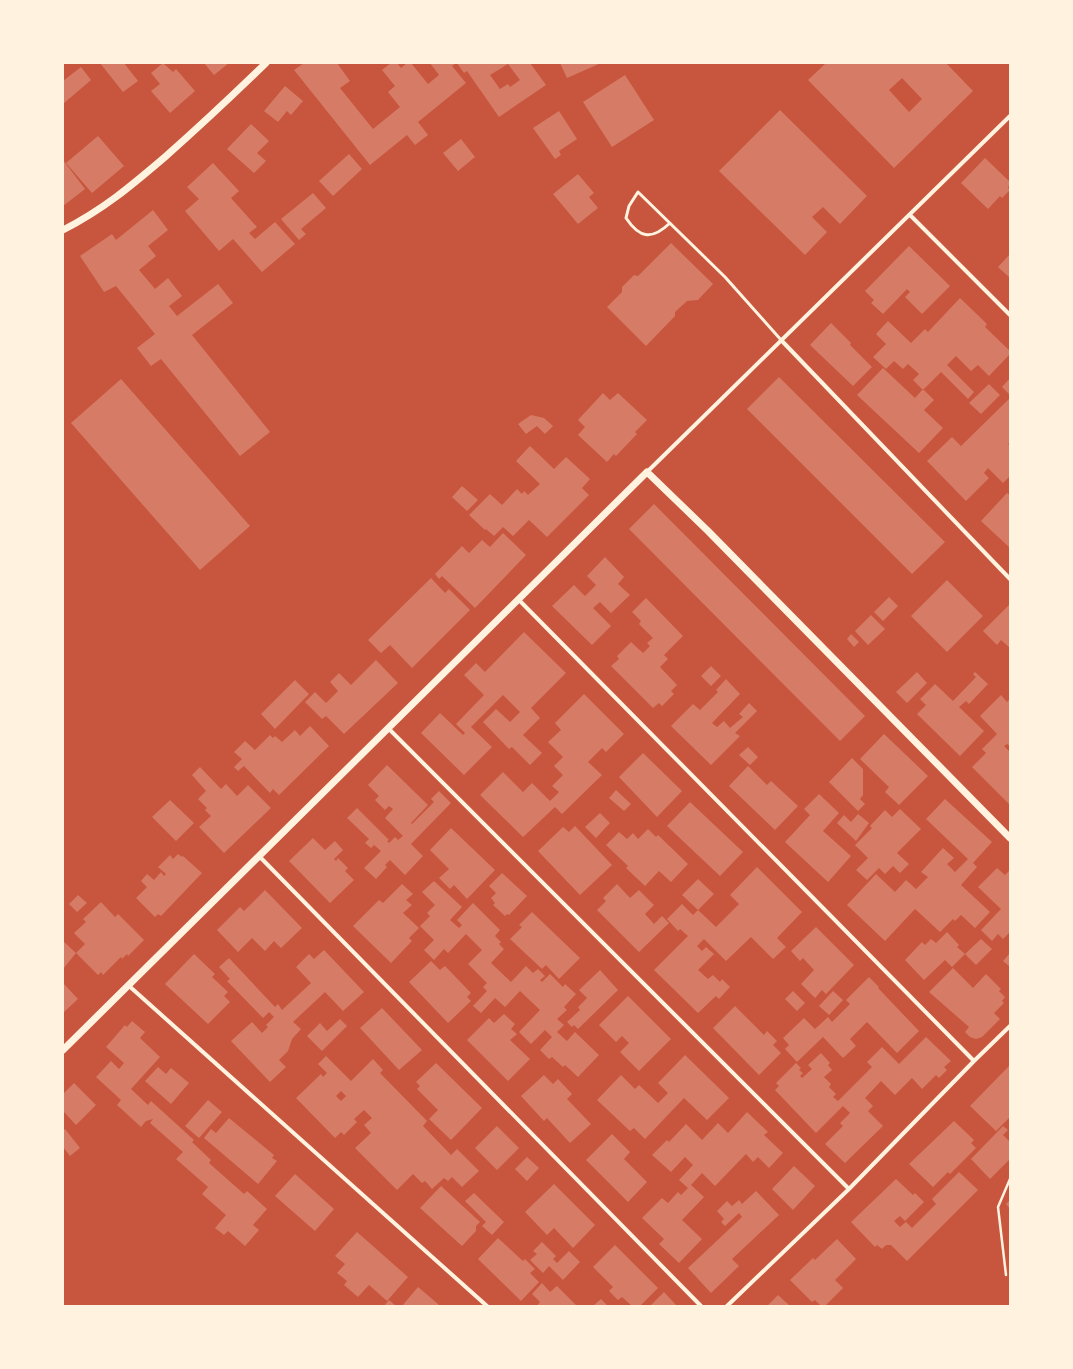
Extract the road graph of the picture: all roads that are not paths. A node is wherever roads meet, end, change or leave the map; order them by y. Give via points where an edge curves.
1 (266, 63) edge
2 (1010, 116) edge
3 (910, 215) junction
4 (670, 223) junction
5 (63, 230) edge
6 (1010, 315) edge
7 (782, 341) junction
8 (647, 472) junction
9 (1010, 579) edge
10 (518, 599) junction
11 (388, 728) junction
12 (1010, 838) edge
13 (259, 856) junction
14 (128, 985) junction
15 (1010, 1026) edge
16 (63, 1050) edge
17 (974, 1061) junction
18 (849, 1189) junction
19 (487, 1306) edge
20 (701, 1306) edge
21 (727, 1306) edge

1 - 5 street via 129,188 102,208
2 - 3 street
3 - 6 street
3 - 7 street
4 - 4 lane via 653,236 639,233 632,227 626,218 629,206 638,192
4 - 7 lane via 725,277
7 - 8 street
7 - 9 street
8 - 10 street
8 - 12 street via 708,530
10 - 11 street
10 - 17 street
11 - 13 street
11 - 18 street
13 - 14 street
13 - 20 street
14 - 16 street
14 - 19 street
15 - 17 street
17 - 18 street
18 - 21 street

